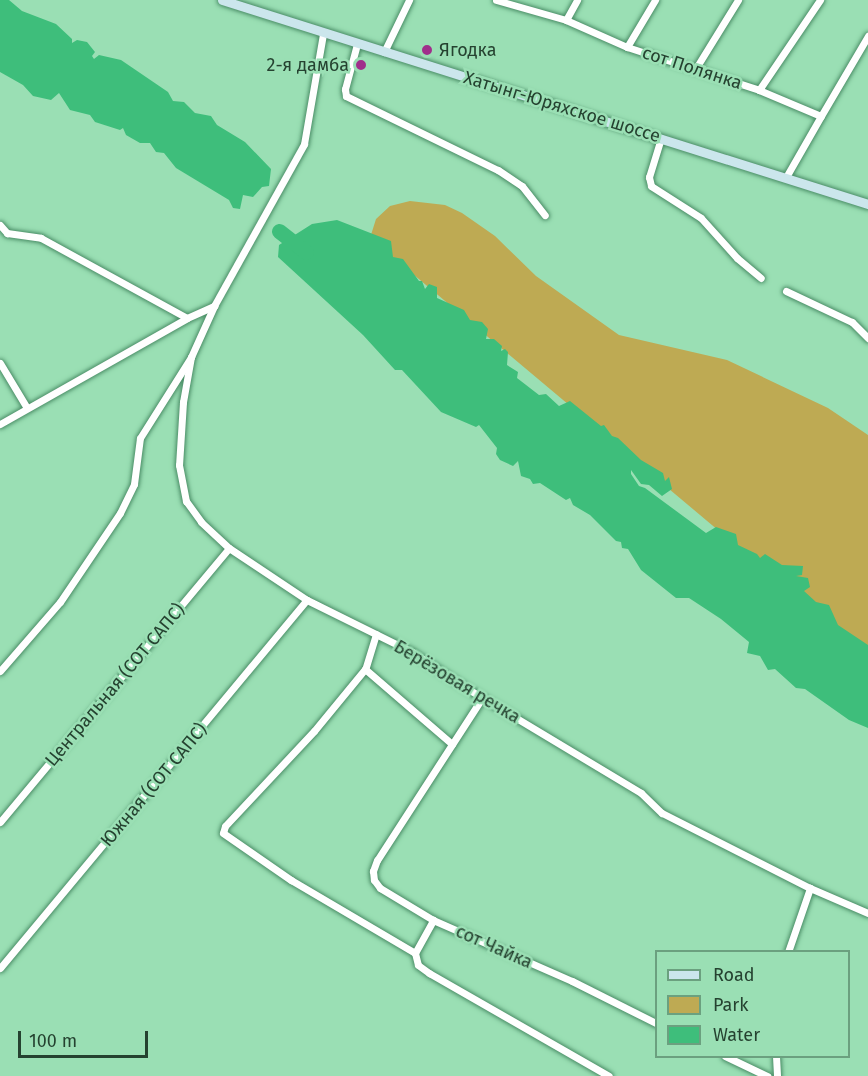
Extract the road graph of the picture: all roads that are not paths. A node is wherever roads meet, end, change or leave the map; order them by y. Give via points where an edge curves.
1 (222, 0) edge
2 (408, 0) edge
3 (496, 0) edge
4 (577, 0) edge
5 (655, 0) edge
6 (738, 0) edge
7 (820, 0) edge
8 (566, 20) junction
9 (323, 34) junction
10 (868, 36) edge
11 (357, 44) junction
12 (627, 47) junction
13 (384, 52) junction
14 (696, 68) junction
15 (759, 90) junction
16 (821, 116) junction
17 (662, 138) junction
18 (786, 177) junction
19 (868, 204) edge
20 (545, 215) dead end
21 (0, 225) edge
22 (4, 234) edge
23 (761, 278) dead end
24 (786, 291) dead end
25 (214, 306) junction
26 (187, 318) junction
27 (868, 338) edge
28 (191, 357) junction
29 (0, 363) edge
30 (27, 408) junction
31 (0, 424) edge
32 (229, 548) junction
33 (307, 600) junction
34 (376, 634) junction
35 (364, 669) junction
36 (0, 671) edge
37 (482, 698) junction
38 (452, 744) junction
39 (0, 822) edge
40 (810, 888) junction
41 (868, 913) edge
42 (433, 920) junction
43 (788, 950) edge
44 (415, 953) junction
45 (0, 968) edge
46 (655, 1022) edge
47 (729, 1058) edge
48 (777, 1058) edge
49 (609, 1076) edge
50 (767, 1076) edge
51 (777, 1076) edge

1 - 9 main road, Хатынг-Юряхское шоссе
2 - 13 street
3 - 8 street, сот Полянка
4 - 8 street
5 - 12 street
6 - 14 street
7 - 15 street
8 - 12 street, сот Полянка
9 - 11 main road, Хатынг-Юряхское шоссе
9 - 25 street via 304,144
10 - 16 street
11 - 13 main road, Хатынг-Юряхское шоссе
11 - 20 street via 346,96 498,170 522,186
12 - 14 street, сот Полянка
13 - 17 main road, Хатынг-Юряхское шоссе
14 - 15 street, сот Полянка
15 - 16 street, сот Полянка
16 - 18 street
17 - 18 main road, Хатынг-Юряхское шоссе
17 - 23 street via 651,186 701,218
18 - 19 main road, Хатынг-Юряхское шоссе
21 - 22 street
22 - 26 street via 41,238
24 - 27 street via 852,322
25 - 26 street
25 - 28 street
26 - 30 street
28 - 32 street, Берёзовая речка via 179,465 186,501 201,522
28 - 36 street via 140,438 134,484 120,513 60,602
29 - 30 street
30 - 31 street
32 - 33 street, Берёзовая речка
32 - 39 street, Центральная (СОТ САПС)
33 - 34 street, Берёзовая речка
33 - 45 street, Южная (СОТ САПС)
34 - 35 street
34 - 37 street, Берёзовая речка via 412,652
35 - 38 street
35 - 44 street via 315,731 225,826 223,833 291,880
37 - 38 street
37 - 40 street, Берёзовая речка via 641,793 662,813
38 - 42 street, сот Чайка via 373,871 380,888
40 - 41 street, Берёзовая речка
40 - 43 street
42 - 44 street
42 - 46 street, сот Чайка
44 - 49 street via 418,964 429,973
47 - 50 street
48 - 51 street

